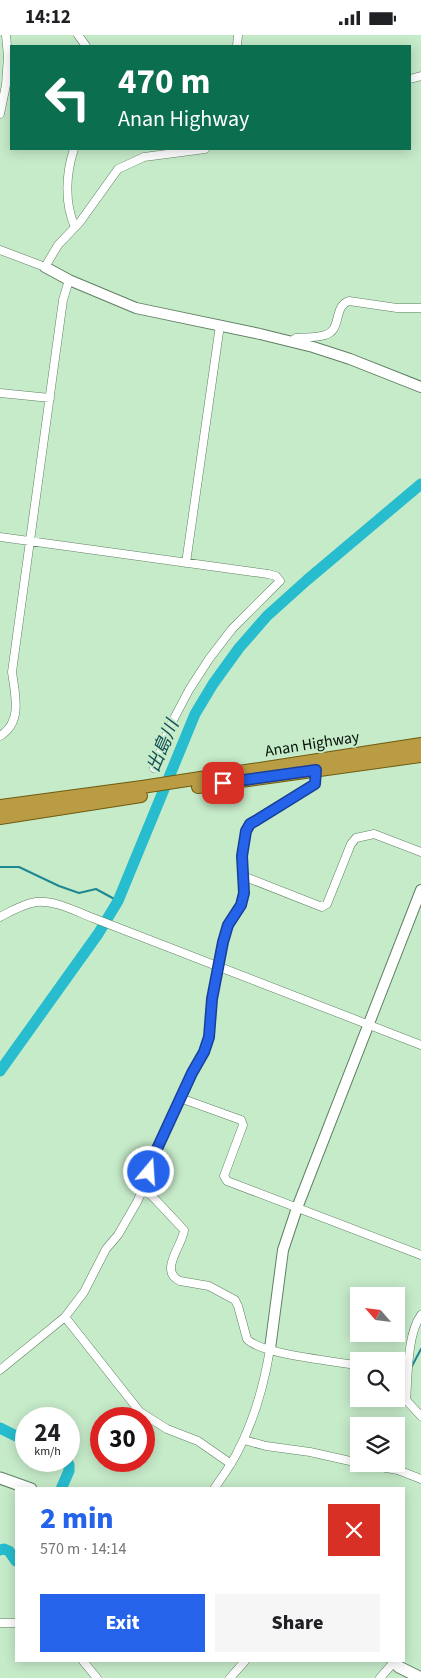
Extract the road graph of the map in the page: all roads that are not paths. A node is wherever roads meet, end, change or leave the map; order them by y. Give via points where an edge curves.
1 (6, 35) edge
2 (0, 114) edge
3 (74, 150) edge
4 (197, 150) edge
5 (75, 227) junction
6 (0, 250) edge
7 (46, 267) junction
8 (69, 280) junction
9 (421, 308) edge
10 (220, 325) junction
11 (292, 341) junction
12 (421, 387) edge
13 (0, 393) edge
14 (50, 398) junction
15 (0, 537) edge
16 (30, 543) junction
17 (186, 563) junction
18 (0, 736) edge
19 (421, 744) edge
20 (421, 756) edge
21 (154, 769) dead end
22 (316, 770) junction
23 (187, 784) junction
24 (139, 791) junction
25 (0, 806) edge
26 (0, 818) edge
27 (421, 852) edge
28 (243, 876) junction
29 (421, 890) edge
30 (0, 917) edge
31 (218, 966) junction
32 (369, 1025) junction
33 (421, 1045) edge
34 (180, 1098) junction
35 (143, 1189) junction
36 (297, 1208) junction
37 (421, 1255) edge
38 (421, 1315) edge
39 (64, 1317) junction
40 (270, 1349) junction
41 (350, 1364) edge
42 (0, 1370) edge
43 (406, 1400) joint
44 (421, 1416) edge
45 (244, 1440) junction
46 (350, 1461) edge
47 (231, 1463) junction
48 (401, 1472) edge
49 (0, 1478) edge
50 (421, 1479) edge
51 (25, 1487) edge
52 (215, 1487) edge
53 (0, 1623) edge
54 (15, 1623) edge
55 (84, 1662) edge
56 (244, 1662) edge
57 (394, 1662) edge
58 (97, 1678) edge
59 (230, 1678) edge
60 (380, 1678) edge
61 (421, 1678) edge

1 - 2 street via 6,85
3 - 5 street via 67,175 71,219
4 - 5 street via 144,157 118,169
5 - 7 street via 58,245
6 - 7 street
7 - 8 street
8 - 10 street via 136,308
8 - 14 street via 63,300
9 - 11 street via 349,301 340,308 332,331
10 - 11 street
10 - 17 street
11 - 12 street via 350,359
13 - 14 street
14 - 16 street
15 - 16 street
16 - 17 street
16 - 18 street via 12,672 16,712 14,721
17 - 21 street via 268,574 280,581 232,629 209,659 169,728
19 - 23 highway, Anan Highway
20 - 22 highway, Anan Highway
22 - 23 highway, Anan Highway
22 - 28 street via 315,784 250,824 242,856
23 - 24 highway, Anan Highway
24 - 25 highway, Anan Highway
24 - 26 highway, Anan Highway
27 - 28 street via 374,834 356,838 327,904 322,907
28 - 31 street via 241,905 228,925
29 - 32 street
30 - 31 street via 36,902 51,903
31 - 32 street
31 - 34 street via 209,1037
32 - 33 street
32 - 36 street
34 - 35 street
34 - 36 street via 241,1120 243,1125 224,1176 226,1181
35 - 39 street via 84,1292
35 - 40 street via 184,1230 171,1266 175,1279 209,1286 235,1300 247,1339
36 - 37 street
36 - 40 street via 283,1250
38 - 43 street via 415,1324 408,1362
39 - 42 street
39 - 47 street via 140,1412 167,1429 198,1441
40 - 41 street
40 - 45 street via 266,1377
43 - 44 street
45 - 46 street via 266,1447
45 - 47 street
47 - 52 street
48 - 50 street
49 - 51 main road
53 - 54 street
55 - 58 street
56 - 59 street
57 - 60 street
57 - 61 main road

